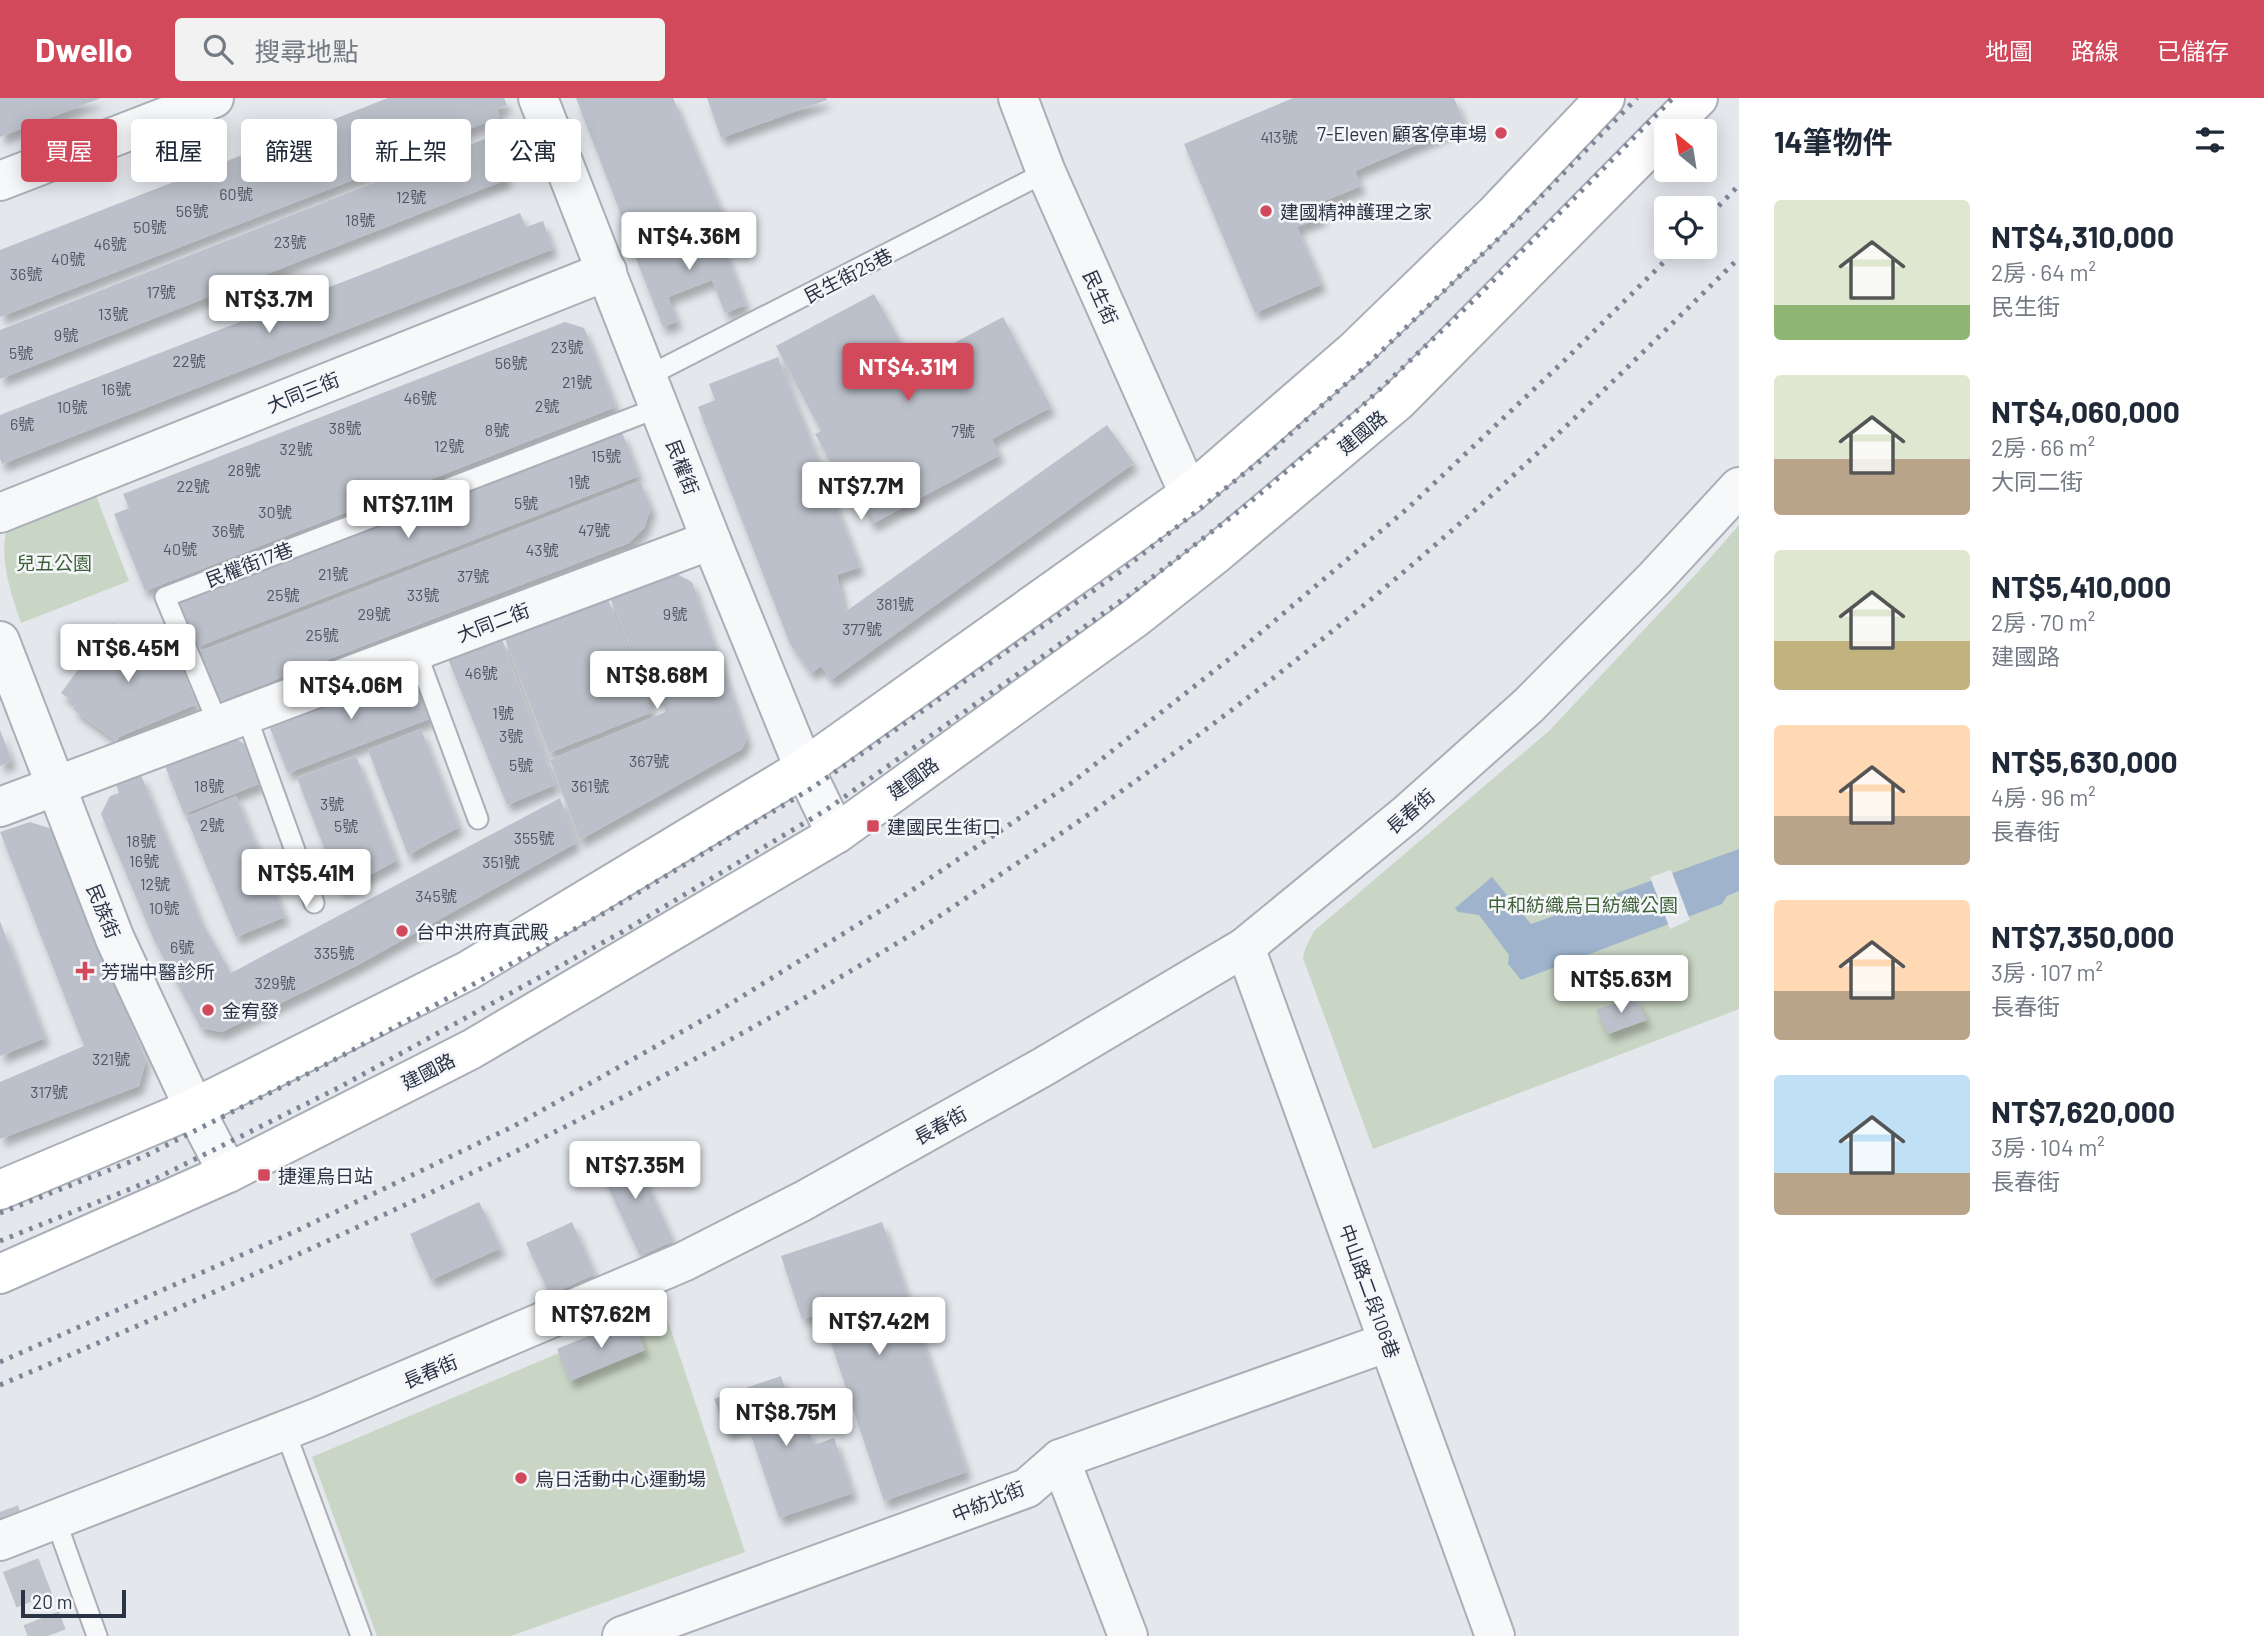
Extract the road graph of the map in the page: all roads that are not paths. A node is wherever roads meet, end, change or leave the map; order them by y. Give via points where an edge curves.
1 (214, 98) edge
2 (538, 98) edge
3 (1018, 98) edge
4 (1605, 98) edge
5 (1698, 98) edge
6 (1046, 172) junction
7 (0, 181) edge
8 (607, 271) junction
9 (654, 392) junction
10 (1739, 487) edge
11 (1189, 494) junction
12 (0, 513) edge
13 (711, 540) junction
14 (0, 641) edge
15 (416, 651) junction
16 (233, 720) junction
17 (804, 768) junction
18 (56, 788) junction
19 (0, 807) edge
20 (478, 819) dead end
21 (836, 834) junction
22 (314, 904) dead end
23 (1245, 947) junction
24 (194, 1108) junction
25 (228, 1173) junction
26 (0, 1190) edge
27 (0, 1274) edge
28 (1388, 1342) junction
29 (285, 1431) junction
30 (1060, 1459) junction
31 (56, 1521) junction
32 (0, 1541) edge
33 (97, 1636) edge
34 (361, 1636) edge
35 (622, 1636) edge
36 (1128, 1636) edge
37 (1494, 1636) edge

1 - 7 street
2 - 8 street, 民權街
3 - 6 street, 民生街
4 - 11 main road via 1495,214 1356,349
5 - 21 main road, 建國路 via 1398,401 1135,618
6 - 9 lane, 民生街25巷
6 - 11 street, 民生街
8 - 9 street, 民權街
8 - 12 street, 大同三街
9 - 13 street, 民權街
9 - 16 lane, 民權街17巷 via 165,597
10 - 23 street, 長春街 via 1528,706 1407,814
11 - 17 main road
13 - 15 street, 大同二街
13 - 17 street, 民權街
14 - 18 street, 民族街
15 - 16 street, 大同二街
15 - 20 lane
16 - 18 street, 大同二街
16 - 22 lane
17 - 21 street, 民權街
17 - 24 main road via 469,970
18 - 19 street, 大同二街
18 - 24 street, 民族街 via 115,940
21 - 25 main road, 建國路 via 472,1049
23 - 28 street, 中山路二段106巷
23 - 29 street, 長春街 via 1043,1068 683,1262
24 - 25 street, 民族街
24 - 26 main road
25 - 27 main road, 建國路
28 - 30 street, 中紡北街
28 - 37 street, 中山路二段106巷
29 - 31 street, 長春街
29 - 34 lane
30 - 35 street, 中紡北街 via 1027,1488
30 - 36 street
31 - 32 street, 長春街
31 - 33 lane

